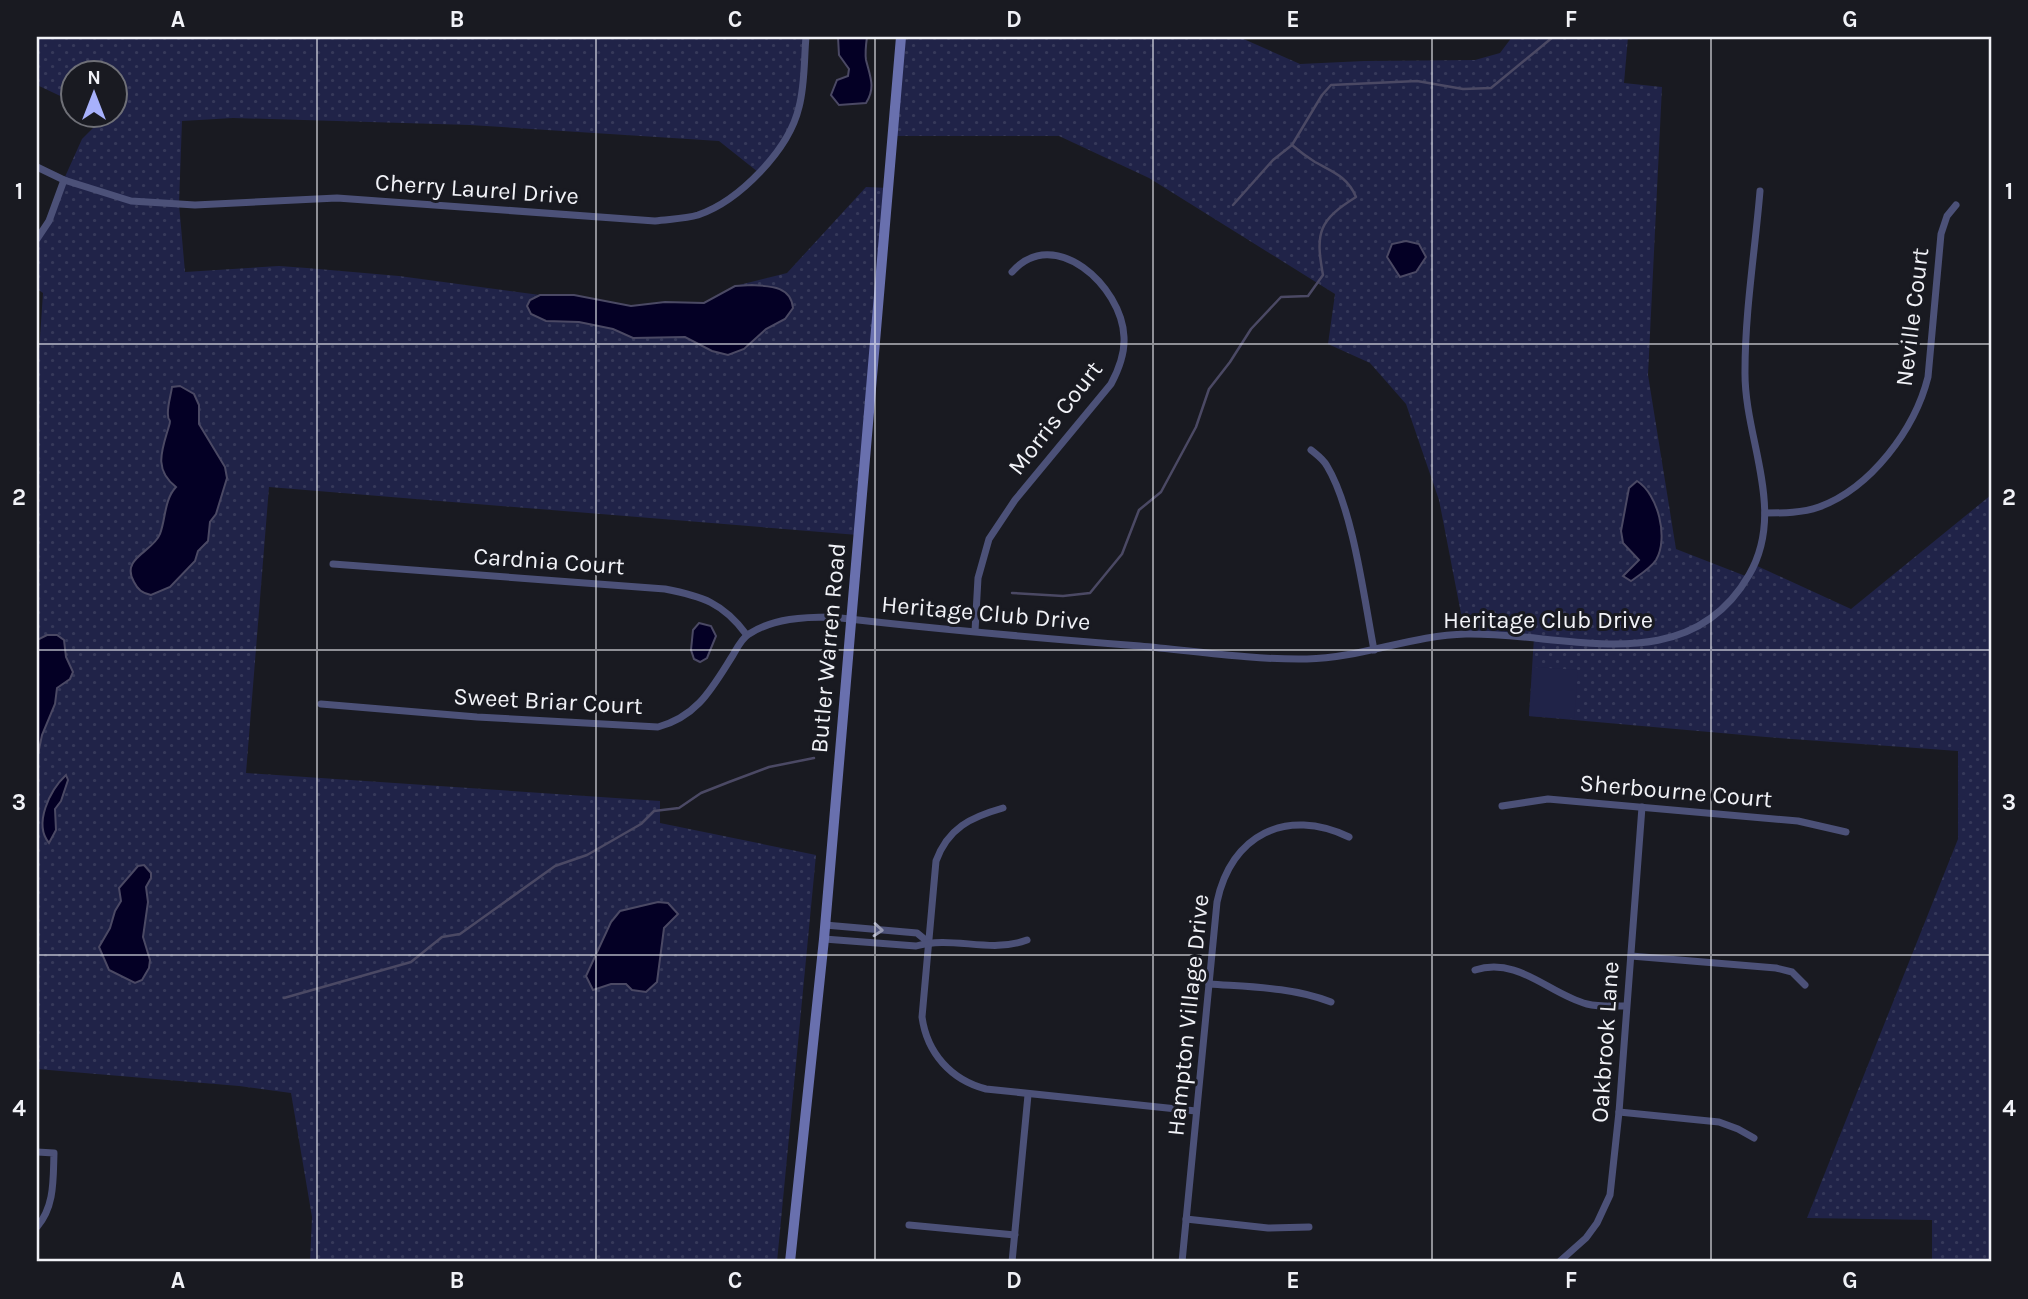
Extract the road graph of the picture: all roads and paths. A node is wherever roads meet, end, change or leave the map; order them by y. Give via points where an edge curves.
1 (806, 37) edge
2 (901, 37) edge
3 (37, 167) edge
4 (64, 180) junction
5 (1760, 191) dead end
6 (1956, 205) dead end
7 (37, 239) edge
8 (1012, 272) dead end
9 (1311, 450) dead end
10 (1765, 513) junction
11 (333, 564) dead end
12 (852, 620) junction
13 (975, 631) junction
14 (746, 635) junction
15 (1374, 650) junction
16 (321, 704) dead end
17 (1503, 806) dead end
18 (1642, 807) junction
19 (1003, 808) dead end
20 (1846, 832) dead end
21 (1349, 837) dead end
22 (825, 925) junction
23 (824, 939) junction
24 (1027, 940) dead end
25 (928, 942) junction
26 (1631, 956) junction
27 (1475, 970) dead end
28 (1209, 984) junction
29 (1805, 985) dead end
30 (1331, 1002) dead end
31 (1626, 1006) junction
32 (1028, 1094) junction
33 (1196, 1111) junction
34 (1619, 1112) junction
35 (1754, 1138) dead end
36 (37, 1152) edge
37 (1186, 1219) junction
38 (909, 1225) dead end
39 (37, 1227) edge
40 (1309, 1227) dead end
41 (1015, 1235) junction
42 (790, 1262) edge
43 (1012, 1262) edge
44 (1182, 1262) edge
45 (1559, 1262) edge

1 - 4 street, Cherry Laurel Drive via 799,108 784,141 737,195 698,215 655,221 337,198 195,205 131,201
2 - 12 main road, Butler Warren Road
3 - 4 street, Cherry Laurel Drive
4 - 7 street
5 - 10 street, Heritage Club Drive via 1745,373
6 - 10 street, Neville Court via 1941,234 1928,377 1909,427 1864,479 1830,502 1805,511
8 - 13 street, Morris Court via 1021,261 1041,256 1086,269 1114,299 1124,345 1111,384 1015,500 989,539 978,578
9 - 15 street via 1329,468 1343,507
10 - 15 street, Heritage Club Drive via 1762,546 1737,593 1713,616 1672,638 1633,644 1465,634
11 - 14 street, Cardnia Court via 665,589 716,604
12 - 13 street, Heritage Club Drive
12 - 14 street via 801,617
12 - 22 main road, Butler Warren Road
13 - 15 street, Heritage Club Drive via 1278,658 1325,658
14 - 16 street, Sweet Briar Court via 694,710 658,727
17 - 18 street, Sherbourne Court via 1548,799
18 - 20 street, Sherbourne Court via 1798,821
18 - 26 street, Oakbrook Lane
19 - 25 street via 964,822 945,842 936,862
21 - 28 street, Hampton Village Drive via 1316,827 1282,827 1244,847 1222,882
22 - 23 main road, Butler Warren Road
22 -> 25 street via 917,933
23 - 25 street via 916,946
23 - 42 main road, Butler Warren Road
24 - 25 street via 995,947
25 - 32 street via 922,1017 936,1056 967,1083
26 - 29 street via 1776,968 1792,972
26 - 31 street, Oakbrook Lane
27 - 31 street via 1499,966 1589,1005
28 - 30 street via 1292,991
28 - 33 street, Hampton Village Drive
31 - 34 street, Oakbrook Lane
32 - 33 street
32 - 41 street
33 - 37 street, Hampton Village Drive
34 - 35 street via 1719,1122
34 - 45 street, Oakbrook Lane via 1610,1195 1586,1238
36 - 39 street via 54,1153 50,1201
37 - 40 street via 1268,1228
37 - 44 street, Hampton Village Drive
38 - 41 street
41 - 43 street

